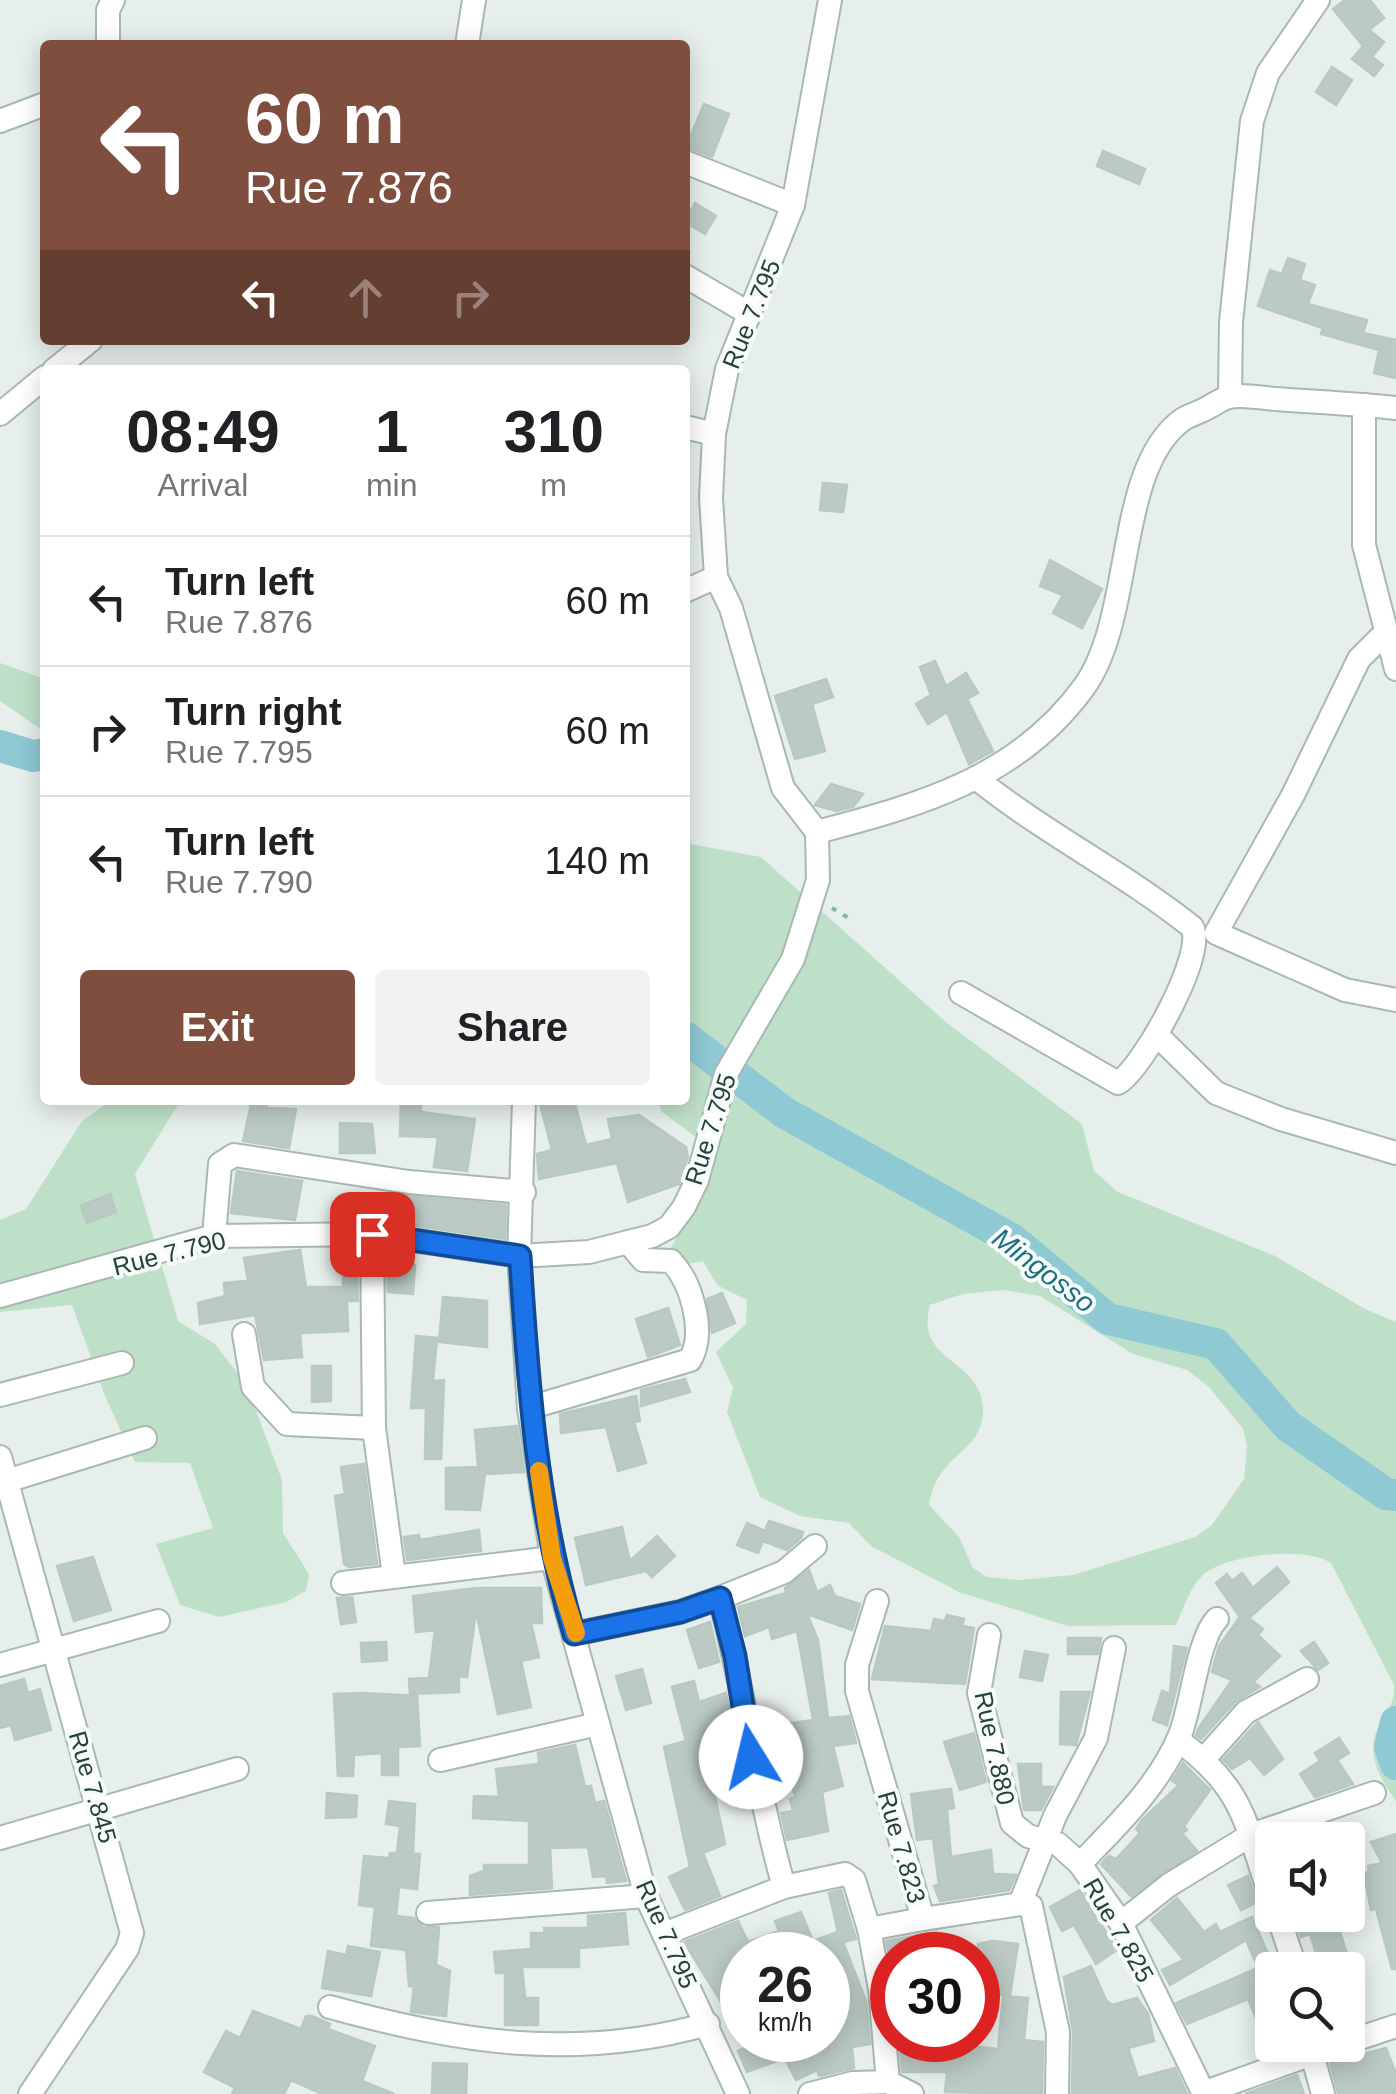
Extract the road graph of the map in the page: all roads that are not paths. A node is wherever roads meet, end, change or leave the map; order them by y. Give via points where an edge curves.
1 (113, 0) edge
2 (474, 0) edge
3 (830, 0) edge
4 (1318, 0) edge
5 (108, 40) edge
6 (468, 40) edge
7 (40, 106) edge
8 (0, 121) edge
9 (690, 164) edge
10 (793, 205) junction
11 (690, 279) edge
12 (750, 314) junction
13 (84, 345) edge
14 (60, 365) edge
15 (40, 381) edge
16 (1230, 396) junction
17 (1364, 405) junction
18 (1396, 408) edge
19 (0, 414) edge
20 (690, 428) edge
21 (714, 434) junction
22 (716, 577) junction
23 (690, 589) edge
24 (1385, 633) junction
25 (1396, 668) edge
26 (976, 778) junction
27 (817, 832) junction
28 (961, 993) dead end
29 (1396, 1000) edge
30 (1157, 1035) junction
31 (524, 1105) edge
32 (1396, 1153) edge
33 (524, 1192) junction
34 (372, 1234) junction
35 (214, 1236) junction
36 (628, 1242) junction
37 (520, 1256) junction
38 (0, 1296) edge
39 (244, 1334) dead end
40 (122, 1363) dead end
41 (0, 1396) edge
42 (529, 1408) junction
43 (374, 1428) junction
44 (145, 1438) dead end
45 (0, 1457) edge
46 (4, 1482) edge
47 (815, 1546) dead end
48 (552, 1558) junction
49 (394, 1576) junction
50 (343, 1582) dead end
51 (720, 1598) junction
52 (877, 1601) dead end
53 (1217, 1619) dead end
54 (158, 1622) dead end
55 (574, 1634) junction
56 (990, 1635) dead end
57 (1114, 1648) dead end
58 (55, 1650) junction
59 (0, 1665) edge
60 (1307, 1679) dead end
61 (598, 1724) junction
62 (1178, 1740) junction
63 (1204, 1759) junction
64 (440, 1760) dead end
65 (237, 1769) dead end
66 (1374, 1793) dead end
67 (99, 1809) junction
68 (1251, 1835) junction
69 (0, 1838) edge
70 (1044, 1842) junction
71 (1255, 1847) edge
72 (1080, 1864) junction
73 (784, 1888) junction
74 (646, 1896) junction
75 (1020, 1904) junction
76 (428, 1913) dead end
77 (923, 1920) junction
78 (1121, 1923) junction
79 (869, 1930) junction
80 (664, 1934) junction
81 (330, 2008) dead end
82 (708, 2024) junction
83 (1396, 2026) edge
84 (1365, 2036) edge
85 (1287, 2062) edge
86 (1322, 2062) edge
87 (888, 2082) junction
88 (1203, 2093) edge
89 (30, 2094) edge
90 (738, 2094) edge
91 (810, 2094) edge
92 (912, 2094) edge
93 (1057, 2094) edge
94 (1323, 2094) edge

1 - 5 street
2 - 6 street
3 - 10 street, Rue 7.795
4 - 16 street via 1268,73 1252,121
7 - 8 street
9 - 10 street
10 - 12 street, Rue 7.795
11 - 12 street
12 - 21 street, Rue 7.795 via 726,369
13 - 14 street
15 - 19 street
16 - 17 street
16 - 26 street via 1181,420 1156,450 1125,548 1112,631 1086,684 1036,736
17 - 18 street
17 - 24 street via 1364,545
20 - 21 street
21 - 22 street, Rue 7.795
22 - 23 street
22 - 27 street, Rue 7.795 via 783,788
24 - 25 street
24 - 29 street via 1359,659 1293,796 1216,932 1345,990
26 - 27 street via 910,809
26 - 30 street via 1192,926 1196,947
27 - 36 street, Rue 7.795 via 814,898 793,959 726,1074 684,1207 669,1227
28 - 30 street via 1118,1082
30 - 32 street via 1216,1093
31 - 33 street
33 - 35 street via 234,1155 220,1164
33 - 37 street
34 - 35 street, Rue 7.790
34 - 37 street, Rue 7.790
34 - 43 street
35 - 38 street, Rue 7.790
36 - 37 street, Rue 7.795
36 - 42 street via 643,1260 672,1262 687,1284 695,1352 690,1360
37 - 42 street, Rue 7.795
39 - 43 street via 254,1387 288,1424
40 - 41 street
42 - 48 street, Rue 7.795
43 - 49 street
44 - 46 street
45 - 46 street, Rue 7.845
46 - 58 street, Rue 7.845
47 - 51 street via 784,1572
48 - 49 street
48 - 55 street, Rue 7.795
49 - 50 street
51 - 55 street
51 - 73 street
52 - 77 street, Rue 7.823 via 857,1664 857,1691
53 - 62 street, Rue 7.825 via 1204,1634
54 - 58 street
55 - 61 street, Rue 7.795
56 - 70 street, Rue 7.880 via 979,1692 999,1776 1017,1830
57 - 70 street via 1096,1738
58 - 59 street
58 - 67 street, Rue 7.845
60 - 63 street via 1246,1712
61 - 64 street
61 - 74 street, Rue 7.795
62 - 63 street
62 - 72 street, Rue 7.825 via 1138,1803
63 - 68 street via 1248,1818
65 - 67 street
66 - 68 street
67 - 69 street
67 - 89 street, Rue 7.845 via 132,1933
68 - 71 street
68 - 78 street
70 - 72 street, Rue 7.880 via 1058,1844
70 - 75 street
72 - 78 street, Rue 7.825
73 - 79 street via 844,1874 854,1880
73 - 80 street
74 - 76 street
74 - 80 street, Rue 7.795
75 - 77 street, Rue 7.823
75 - 93 street via 1035,1914 1049,1976 1059,2044
77 - 79 street
78 - 88 street, Rue 7.825
79 - 87 street
80 - 82 street, Rue 7.795
81 - 82 street via 421,2032 538,2047 606,2043
82 - 90 street, Rue 7.795
83 - 84 street
85 - 88 street
86 - 94 street
87 - 91 street
87 - 92 street

